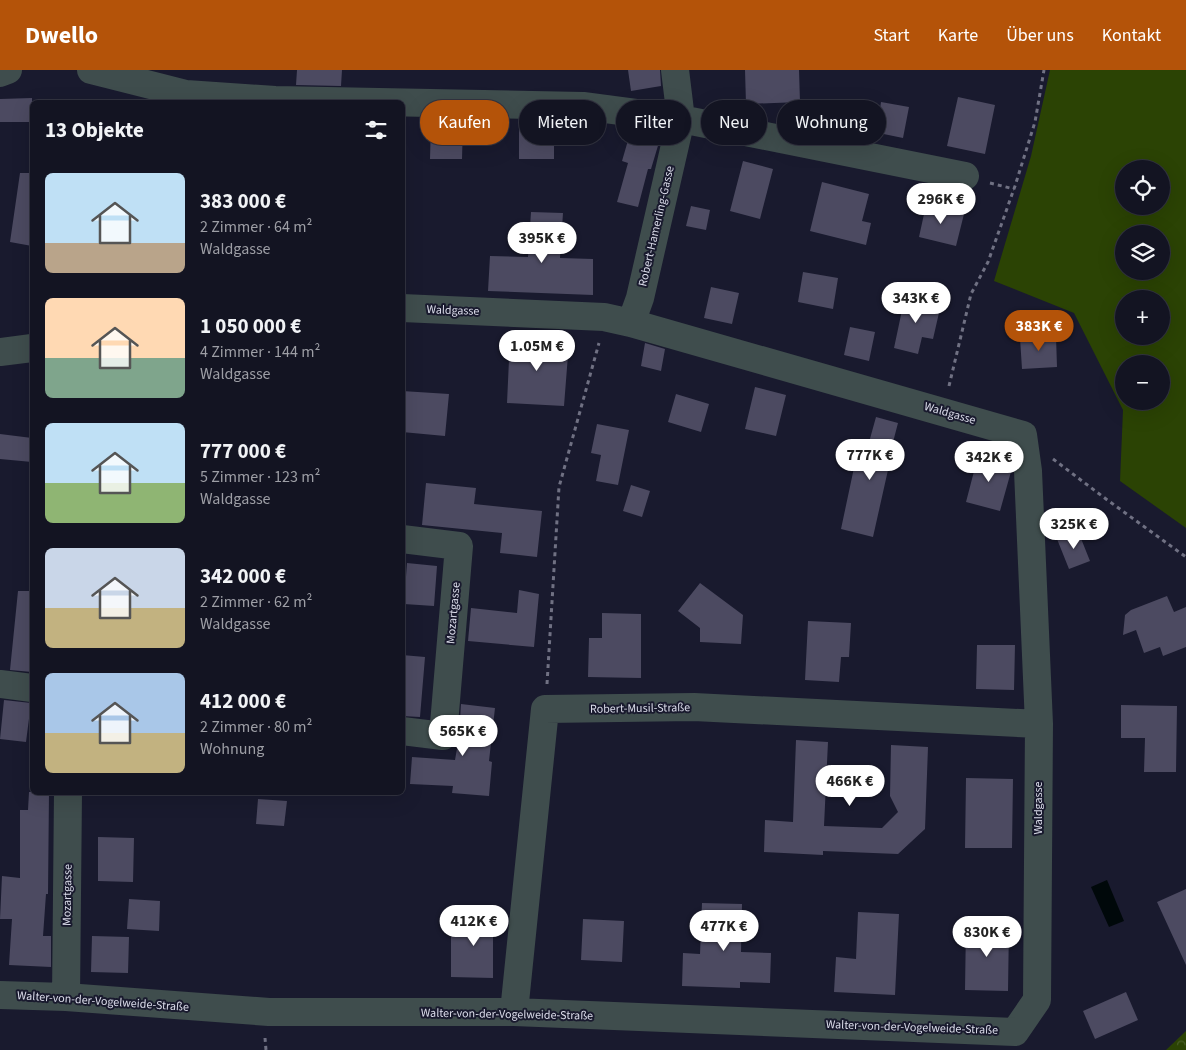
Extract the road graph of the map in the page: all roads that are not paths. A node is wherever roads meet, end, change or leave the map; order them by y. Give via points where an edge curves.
1 (8, 70) edge
2 (91, 70) edge
3 (675, 70) edge
4 (0, 73) edge
5 (262, 100) edge
6 (679, 100) edge
7 (405, 103) edge
8 (616, 110) edge
9 (691, 121) edge
10 (675, 145) edge
11 (965, 176) dead end
12 (405, 308) edge
13 (631, 322) junction
14 (30, 348) edge
15 (0, 352) edge
16 (405, 539) edge
17 (0, 684) edge
18 (30, 688) edge
19 (1039, 724) junction
20 (405, 731) edge
21 (68, 795) edge
22 (0, 995) edge
23 (66, 997) junction
24 (514, 1012) junction
25 (1015, 1032) joint

1 - 4 street
2 - 5 street via 186,94
3 - 6 street, Robert-Hamerling-Gasse
7 - 8 street via 583,106
9 - 11 street
10 - 13 street, Robert-Hamerling-Gasse via 640,298
12 - 13 street, Waldgasse via 604,317
13 - 19 street, Waldgasse via 1023,435 1028,471
14 - 15 street
16 - 20 street, Mozartgasse via 459,546 443,736
17 - 18 street
19 - 24 street, Robert-Musil-Straße via 694,707 545,709
19 - 25 street, Waldgasse via 1037,1000
21 - 23 street, Mozartgasse
22 - 23 street, Walter-von-der-Vogelweide-Straße
23 - 24 street, Walter-von-der-Vogelweide-Straße via 269,1012
24 - 25 street, Walter-von-der-Vogelweide-Straße

